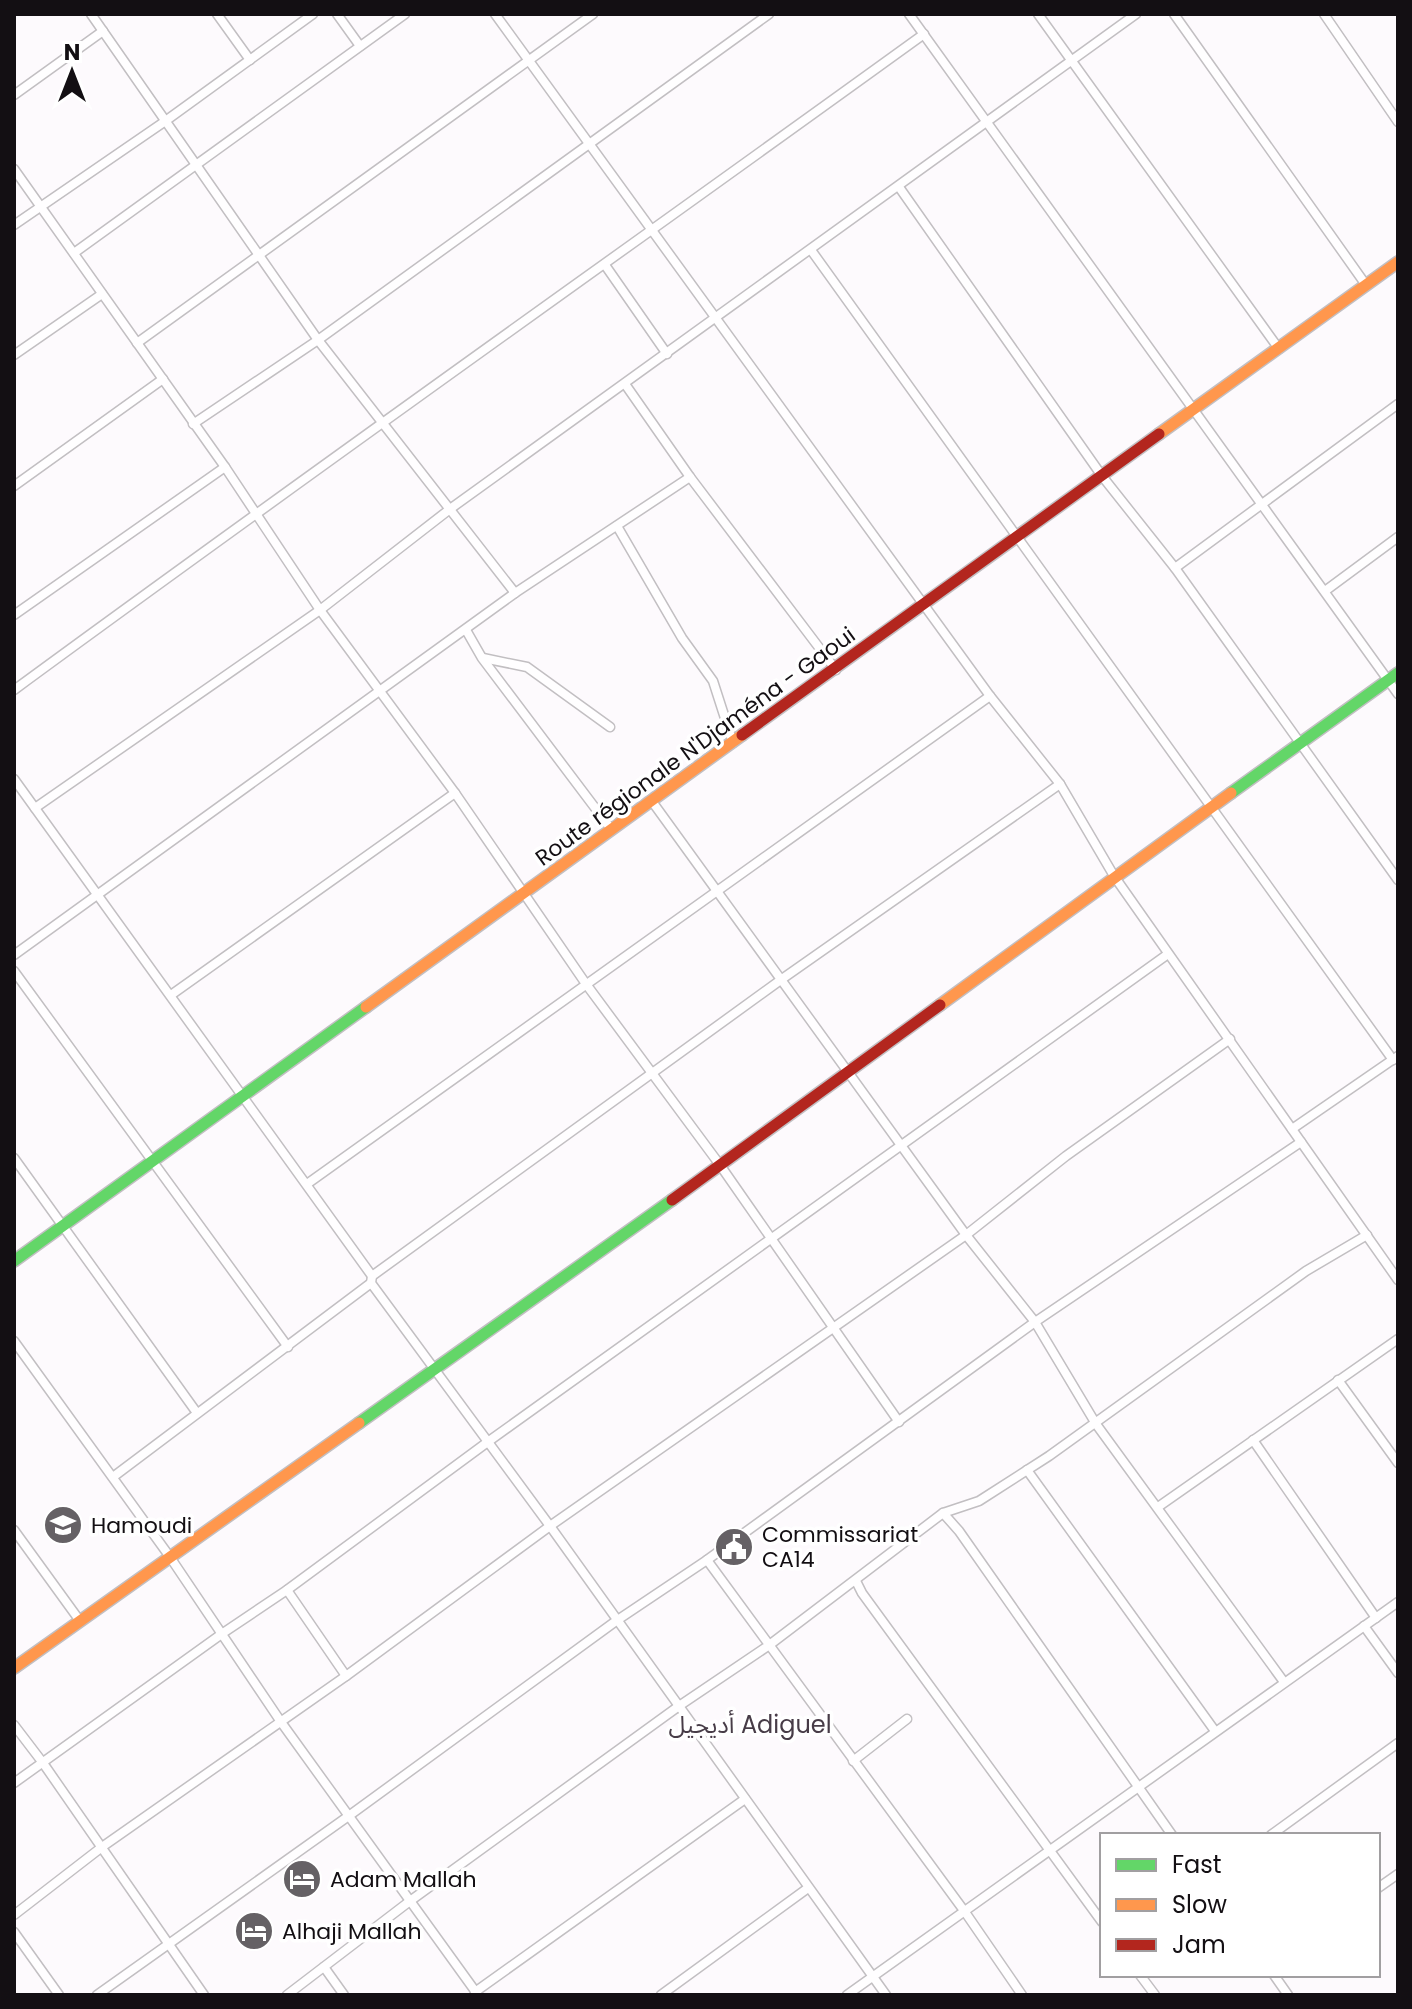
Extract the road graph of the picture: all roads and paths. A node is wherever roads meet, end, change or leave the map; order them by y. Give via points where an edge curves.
1 (91, 14) edge
2 (217, 14) edge
3 (313, 14) edge
4 (337, 14) edge
5 (405, 14) edge
6 (495, 14) edge
7 (593, 14) edge
8 (769, 14) edge
9 (909, 14) edge
10 (1038, 14) edge
11 (1136, 14) edge
12 (1174, 14) edge
13 (1324, 14) edge
14 (103, 31) junction
15 (924, 34) junction
16 (360, 46) junction
17 (250, 60) junction
18 (529, 60) junction
19 (1071, 61) junction
20 (14, 95) edge
21 (164, 122) junction
22 (1398, 122) edge
23 (988, 123) junction
24 (590, 144) junction
25 (194, 165) junction
26 (14, 169) edge
27 (899, 187) junction
28 (41, 206) junction
29 (14, 225) edge
30 (652, 230) junction
31 (811, 250) junction
32 (74, 253) junction
33 (257, 255) junction
34 (1398, 262) edge
35 (605, 265) junction
36 (1366, 285) junction
37 (102, 294) junction
38 (716, 319) junction
39 (318, 340) junction
40 (137, 343) junction
41 (1279, 349) junction
42 (667, 354) junction
43 (14, 355) edge
44 (163, 379) junction
45 (625, 384) junction
46 (1398, 404) edge
47 (1195, 410) junction
48 (380, 422) junction
49 (193, 424) junction
50 (225, 467) junction
51 (1102, 476) junction
52 (690, 477) junction
53 (14, 486) edge
54 (1262, 503) junction
55 (450, 509) junction
56 (256, 512) junction
57 (617, 526) junction
58 (1018, 537) junction
59 (1398, 537) edge
60 (1175, 568) junction
61 (1325, 591) junction
62 (515, 593) junction
63 (925, 605) junction
64 (320, 610) junction
65 (14, 615) edge
66 (466, 630) junction
67 (482, 658) junction
68 (836, 670) junction
69 (1393, 677) edge
70 (380, 689) junction
71 (14, 690) edge
72 (1398, 694) edge
73 (990, 696) junction
74 (610, 727) dead end
75 (733, 743) junction
76 (1299, 744) junction
77 (14, 779) edge
78 (1060, 784) junction
79 (455, 793) junction
80 (651, 800) junction
81 (1214, 807) junction
82 (35, 808) junction
83 (611, 829) junction
84 (1114, 876) junction
85 (1398, 880) edge
86 (715, 891) junction
87 (525, 893) junction
88 (97, 895) junction
89 (1168, 954) junction
90 (14, 955) edge
91 (14, 971) edge
92 (782, 979) junction
93 (586, 984) junction
94 (171, 995) junction
95 (1230, 1039) junction
96 (1395, 1058) edge
97 (847, 1073) junction
98 (652, 1074) junction
99 (244, 1097) junction
100 (1292, 1129) junction
101 (1301, 1142) junction
102 (901, 1144) junction
103 (14, 1158) edge
104 (151, 1162) junction
105 (720, 1165) junction
106 (307, 1184) junction
107 (63, 1225) junction
108 (966, 1235) junction
109 (1367, 1235) junction
110 (771, 1238) junction
111 (14, 1261) edge
112 (371, 1280) junction
113 (1398, 1280) edge
114 (1035, 1322) junction
115 (835, 1327) junction
116 (1398, 1339) edge
117 (14, 1341) edge
118 (288, 1347) junction
119 (434, 1367) junction
120 (1338, 1380) junction
121 (197, 1413) junction
122 (899, 1422) junction
123 (1096, 1424) junction
124 (1253, 1440) junction
125 (489, 1441) junction
126 (1398, 1463) edge
127 (1027, 1470) junction
128 (113, 1477) junction
129 (1158, 1507) junction
130 (943, 1513) junction
131 (550, 1526) junction
132 (14, 1530) edge
133 (170, 1557) junction
134 (707, 1560) junction
135 (856, 1581) junction
136 (287, 1590) junction
137 (1398, 1602) edge
138 (1376, 1618) junction
139 (80, 1621) junction
140 (616, 1621) junction
141 (1364, 1626) junction
142 (223, 1633) junction
143 (768, 1646) junction
144 (14, 1668) edge
145 (1398, 1673) edge
146 (346, 1676) junction
147 (1284, 1682) junction
148 (679, 1706) junction
149 (907, 1719) dead end
150 (281, 1722) junction
151 (14, 1725) edge
152 (1215, 1731) junction
153 (1398, 1743) edge
154 (853, 1761) junction
155 (43, 1763) junction
156 (14, 1783) edge
157 (1137, 1787) junction
158 (745, 1799) junction
159 (350, 1815) junction
160 (1171, 1833) edge
161 (1274, 1833) edge
162 (102, 1847) junction
163 (1050, 1851) junction
164 (1398, 1874) edge
165 (1380, 1887) edge
166 (808, 1888) junction
167 (410, 1901) junction
168 (965, 1912) junction
169 (14, 1915) edge
170 (1100, 1919) edge
171 (14, 1932) edge
172 (168, 1944) junction
173 (324, 1967) junction
174 (873, 1977) junction
175 (1142, 1977) edge
176 (1275, 1977) edge
177 (477, 1993) edge
178 (59, 1995) edge
179 (97, 1995) edge
180 (204, 1995) edge
181 (287, 1995) edge
182 (344, 1995) edge
183 (661, 1995) edge
184 (847, 1995) edge
185 (886, 1995) edge
186 (1022, 1995) edge
187 (1155, 1995) edge
188 (1288, 1995) edge

1 - 14 street
2 - 17 street
3 - 17 street
4 - 16 street
5 - 16 street
6 - 18 street
7 - 18 street
8 - 24 street
9 - 15 street
10 - 19 street
11 - 19 street
12 - 36 street
13 - 22 street
14 - 20 street
14 - 21 street
15 - 23 street
15 - 30 street
16 - 25 street
17 - 21 street
18 - 24 street
18 - 33 street
19 - 23 street
19 - 41 street
21 - 25 street
21 - 28 street
23 - 27 street
23 - 47 street
24 - 30 street
24 - 39 street
25 - 32 street
25 - 33 street
26 - 28 street
27 - 31 street
27 - 51 street
28 - 29 street
28 - 32 street
30 - 35 street
30 - 38 street
31 - 38 street
31 - 58 street
32 - 37 street
33 - 39 street
33 - 40 street
34 - 36 street, Route régionale N'Djaména - Gaoui
35 - 42 street
35 - 48 street
36 - 41 street, Route régionale N'Djaména - Gaoui
37 - 40 street
37 - 43 street
38 - 42 street
38 - 63 street
39 - 48 street
39 - 49 street
40 - 44 street
41 - 47 street, Route régionale N'Djaména - Gaoui
42 - 45 street
44 - 49 street
44 - 53 street
45 - 52 street
45 - 55 street
46 - 54 street
47 - 51 street, Route régionale N'Djaména - Gaoui
47 - 54 street
48 - 55 street
48 - 56 street
49 - 50 street
50 - 56 street
50 - 65 street
51 - 58 street, Route régionale N'Djaména - Gaoui
51 - 60 street
52 - 57 street
52 - 68 street
54 - 60 street
54 - 61 street
55 - 62 street
55 - 64 street
56 - 64 street
56 - 71 street
57 - 62 street
57 - 75 street via 713,681
58 - 63 street, Route régionale N'Djaména - Gaoui
58 - 81 street
59 - 61 street
60 - 76 street
61 - 69 street
62 - 66 street
63 - 68 street, Route régionale N'Djaména - Gaoui
63 - 73 street
64 - 70 street
64 - 82 street
66 - 67 street
66 - 70 street
67 - 74 street via 527,667
67 - 83 street
68 - 75 street, Route régionale N'Djaména - Gaoui
69 - 72 street
69 - 76 street
70 - 79 street
70 - 88 street
73 - 78 street
73 - 86 street
75 - 80 street, Route régionale N'Djaména - Gaoui
76 - 81 street
76 - 85 street
77 - 82 street
78 - 84 street
78 - 92 street
79 - 87 street
79 - 94 street
80 - 83 street, Route régionale N'Djaména - Gaoui
80 - 86 street
81 - 84 street
81 - 96 street
82 - 88 street
83 - 87 street, Route régionale N'Djaména - Gaoui
84 - 89 street
84 - 97 street
86 - 92 street
86 - 93 street
87 - 93 street
87 - 99 street, Route régionale N'Djaména - Gaoui
88 - 90 street
88 - 94 street
89 - 95 street
89 - 102 street
91 - 104 street
92 - 97 street
92 - 98 street
93 - 98 street
93 - 106 street
94 - 99 street
95 - 100 street
95 - 108 street
96 - 100 street
97 - 102 street
97 - 105 street
98 - 105 street
98 - 112 street
99 - 104 street, Route régionale N'Djaména - Gaoui
99 - 106 street
100 - 101 street
101 - 109 street
101 - 114 street
102 - 108 street
102 - 110 street
103 - 107 street
104 - 107 street, Route régionale N'Djaména - Gaoui
104 - 118 street
105 - 110 street
105 - 119 street
106 - 112 street
107 - 111 street, Route régionale N'Djaména - Gaoui
107 - 121 street
108 - 114 street
108 - 115 street
109 - 113 street
109 - 123 street via 1306,1271
110 - 115 street
110 - 125 street
112 - 118 street
112 - 119 street
114 - 122 street
114 - 123 street
115 - 122 street
115 - 131 street
116 - 120 street
117 - 128 street
118 - 121 street
119 - 125 street
119 - 133 street
120 - 124 street
120 - 126 street
121 - 128 street
122 - 134 street
123 - 127 street
123 - 129 street
124 - 129 street
124 - 138 street
125 - 131 street
125 - 136 street
127 - 130 street via 979,1501
127 - 152 street
128 - 133 street
129 - 147 street
130 - 135 street
130 - 157 street
131 - 140 street
131 - 146 street
132 - 139 street
133 - 139 street
133 - 142 street
134 - 140 street
134 - 143 street
135 - 143 street
135 - 163 street
136 - 142 street
136 - 146 street
137 - 138 street
138 - 141 street
139 - 144 street
140 - 148 street
140 - 159 street
141 - 145 street
141 - 147 street
142 - 150 street
142 - 155 street
143 - 148 street
143 - 154 street
146 - 150 street
147 - 152 street
148 - 158 street
148 - 167 street
149 - 154 street
150 - 159 street
150 - 162 street
151 - 155 street
152 - 157 street
153 - 161 street
154 - 168 street
155 - 156 street
155 - 162 street
157 - 160 street
157 - 163 street
158 - 166 street
158 - 177 street
159 - 167 street
159 - 172 street
162 - 169 street
162 - 172 street
163 - 168 street
163 - 170 street
164 - 165 street
166 - 174 street
166 - 183 street
167 - 173 street
167 - 177 street
168 - 174 street
168 - 186 street
171 - 178 street
172 - 179 street
172 - 180 street
173 - 181 street
173 - 182 street
174 - 184 street
174 - 185 street
175 - 187 street
176 - 188 street

